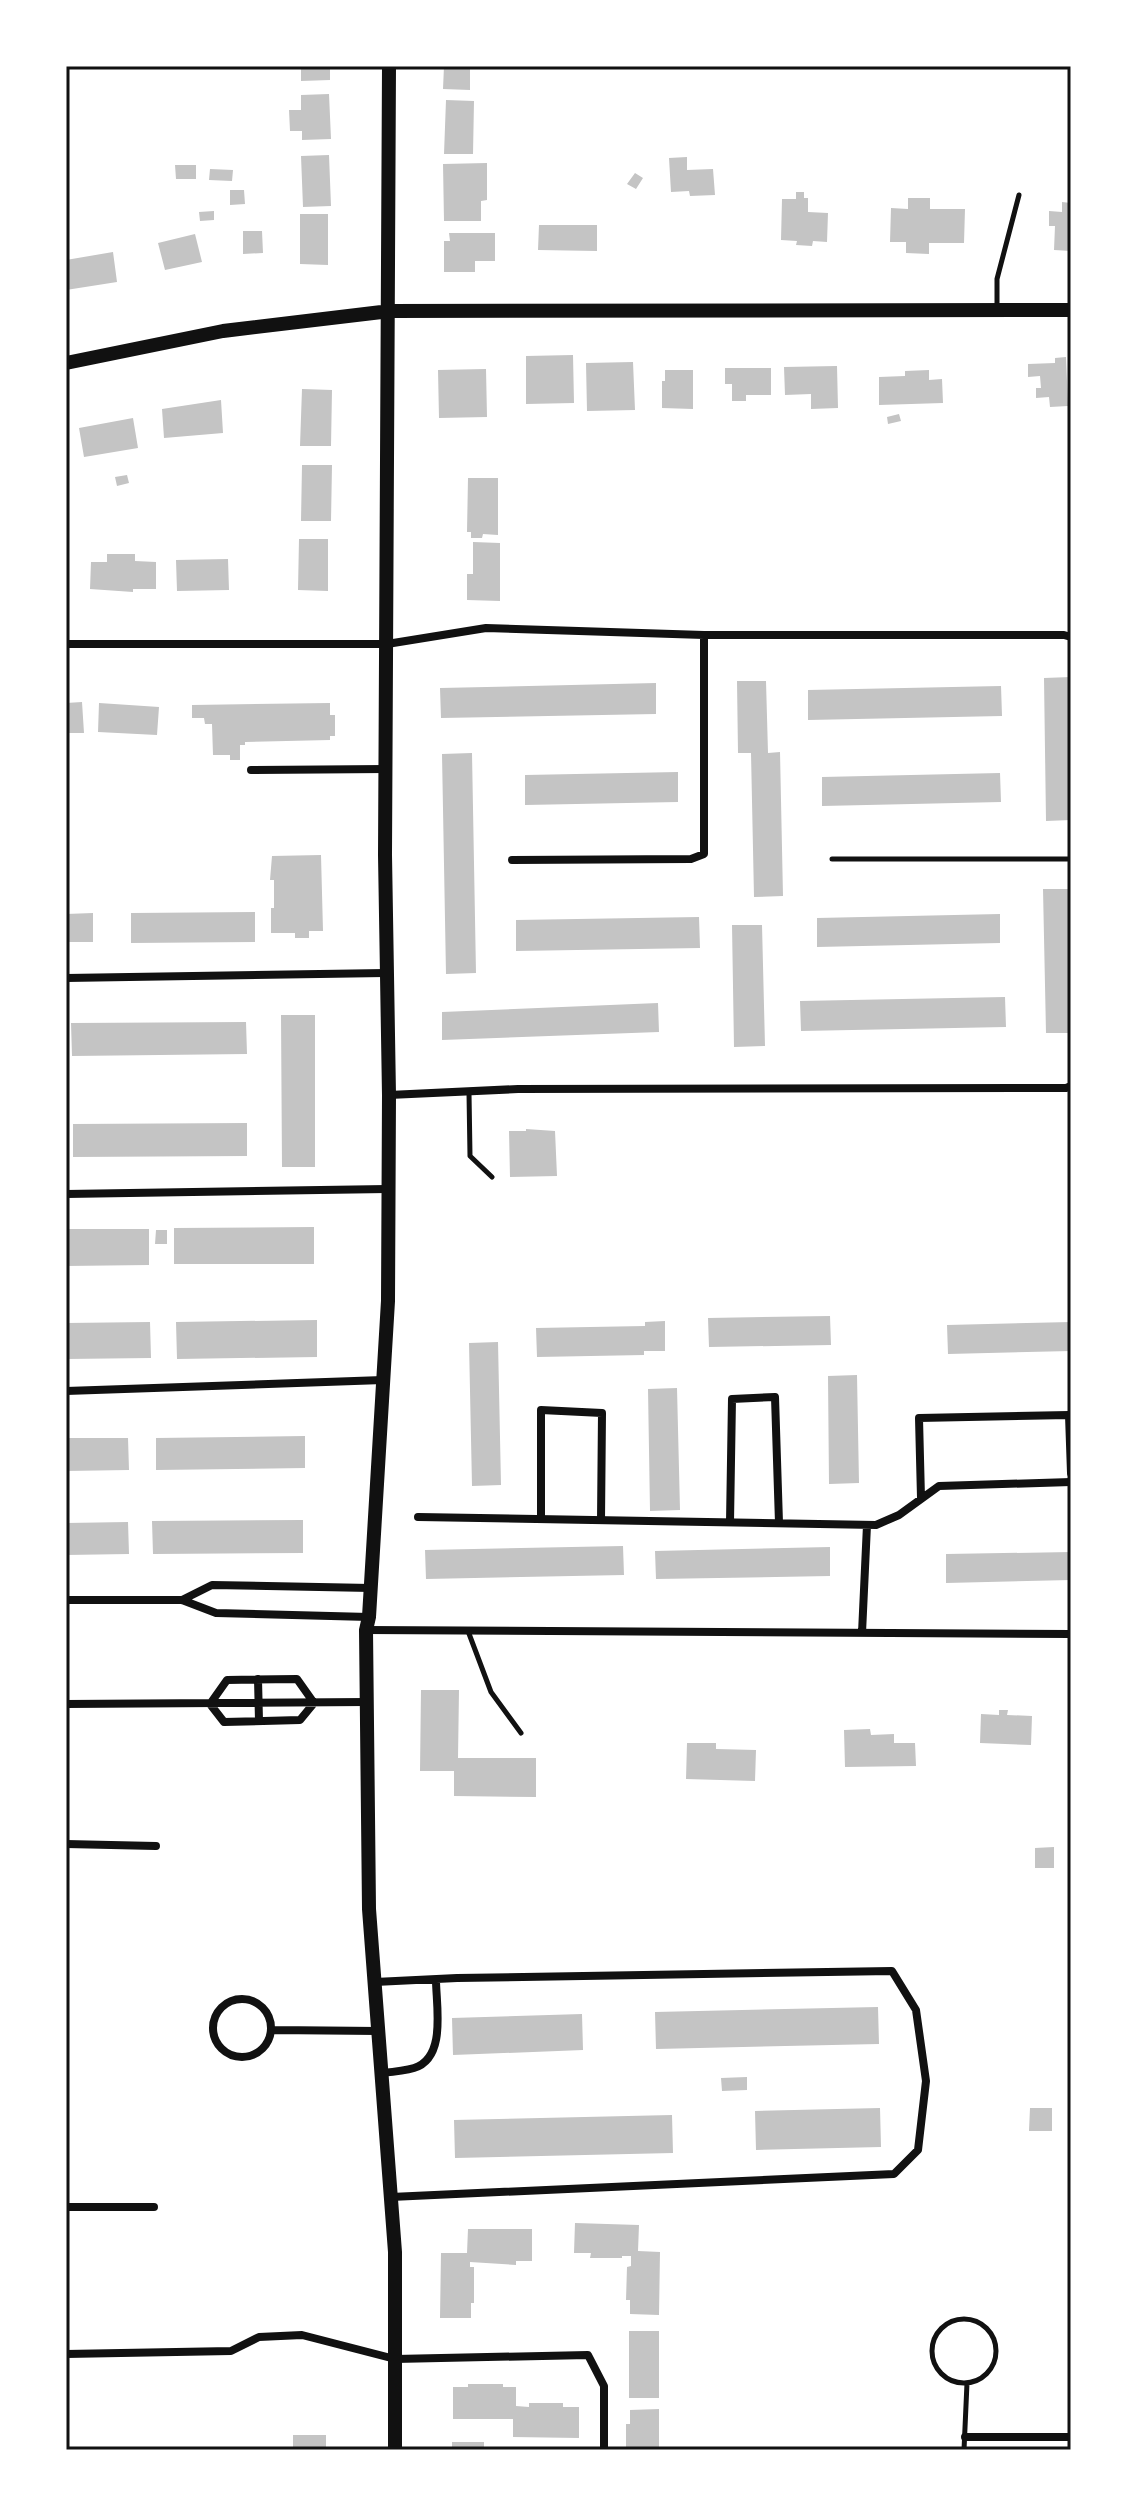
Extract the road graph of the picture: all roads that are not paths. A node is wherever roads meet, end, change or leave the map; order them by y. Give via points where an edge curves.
1 (389, 66) edge
2 (1019, 195) dead end
3 (997, 310) junction
4 (1071, 310) edge
5 (390, 311) junction
6 (66, 363) edge
7 (704, 635) junction
8 (1071, 637) edge
9 (66, 644) edge
10 (387, 644) junction
11 (386, 769) junction
12 (251, 770) dead end
13 (832, 859) dead end
14 (1071, 859) edge
15 (512, 860) dead end
16 (385, 973) junction
17 (66, 978) edge
18 (1071, 1086) edge
19 (469, 1093) junction
20 (389, 1095) junction
21 (492, 1177) dead end
22 (387, 1189) junction
23 (66, 1194) edge
24 (383, 1380) junction
25 (66, 1391) edge
26 (1071, 1473) edge
27 (1071, 1482) edge
28 (921, 1498) junction
29 (418, 1517) dead end
30 (541, 1519) junction
31 (601, 1520) junction
32 (730, 1522) junction
33 (779, 1523) junction
34 (867, 1525) junction
35 (371, 1588) junction
36 (66, 1600) edge
37 (182, 1600) junction
38 (368, 1623) junction
39 (468, 1630) junction
40 (862, 1633) junction
41 (1071, 1634) edge
42 (258, 1679) junction
43 (367, 1702) junction
44 (314, 1703) junction
45 (66, 1704) edge
46 (210, 1704) junction
47 (258, 1704) junction
48 (259, 1721) junction
49 (521, 1733) dead end
50 (66, 1844) edge
51 (156, 1846) dead end
52 (436, 1980) junction
53 (375, 1982) junction
54 (272, 2030) junction
55 (378, 2031) junction
56 (381, 2073) junction
57 (391, 2197) junction
58 (66, 2207) edge
59 (154, 2207) dead end
60 (66, 2354) edge
61 (395, 2359) junction
62 (967, 2383) junction
63 (965, 2437) junction
64 (1071, 2437) edge
65 (395, 2450) edge
66 (604, 2450) edge
67 (964, 2450) edge

1 - 5 street
2 - 3 lane via 997,279
3 - 4 street
3 - 5 street
5 - 6 street via 223,331
5 - 10 street
7 - 8 street
7 - 10 street via 486,628
7 - 15 street via 704,854 691,859
9 - 10 street
10 - 11 street
11 - 12 street
11 - 16 street
13 - 14 lane
16 - 17 street
16 - 20 street
18 - 19 street
19 - 20 street
19 - 21 lane via 470,1156
20 - 22 street
22 - 23 street
22 - 24 street
24 - 25 street
24 - 35 street
26 - 28 street via 1069,1415 919,1418
27 - 28 street via 939,1486
28 - 34 street via 899,1515
29 - 30 street
30 - 31 street
30 - 31 street via 541,1410 602,1413
31 - 32 street
32 - 33 street
32 - 33 street via 732,1399 775,1397
33 - 34 street
34 - 40 street
35 - 37 street via 212,1585
35 - 38 street
36 - 37 street
37 - 38 street via 216,1613
38 - 39 street
38 - 43 street
39 - 40 street
39 - 49 lane via 491,1692
40 - 41 street
42 - 44 street via 297,1679
42 - 46 street via 227,1680
42 - 47 street
43 - 44 street
43 - 53 street
44 - 47 street
44 - 48 street via 300,1720
45 - 46 street
46 - 47 street
46 - 48 street via 224,1722
47 - 48 street
50 - 51 street
52 - 53 street
52 - 56 street via 437,2034 430,2057 417,2068
52 - 57 street via 892,1971 916,2010 926,2081 918,2150 894,2174
53 - 55 street
54 - 54 street via 264,2048 247,2058 219,2047 213,2028 219,2010 243,1999 261,2005
54 - 55 street
55 - 56 street
56 - 57 street
57 - 61 street
58 - 59 street
60 - 61 street via 231,2351 259,2337 302,2335
61 - 65 street
61 - 66 street via 588,2355 604,2386
62 - 62 lane via 947,2378 932,2352 938,2332 955,2321 975,2321 995,2344 987,2374
62 - 63 lane
63 - 64 street
63 - 67 lane

